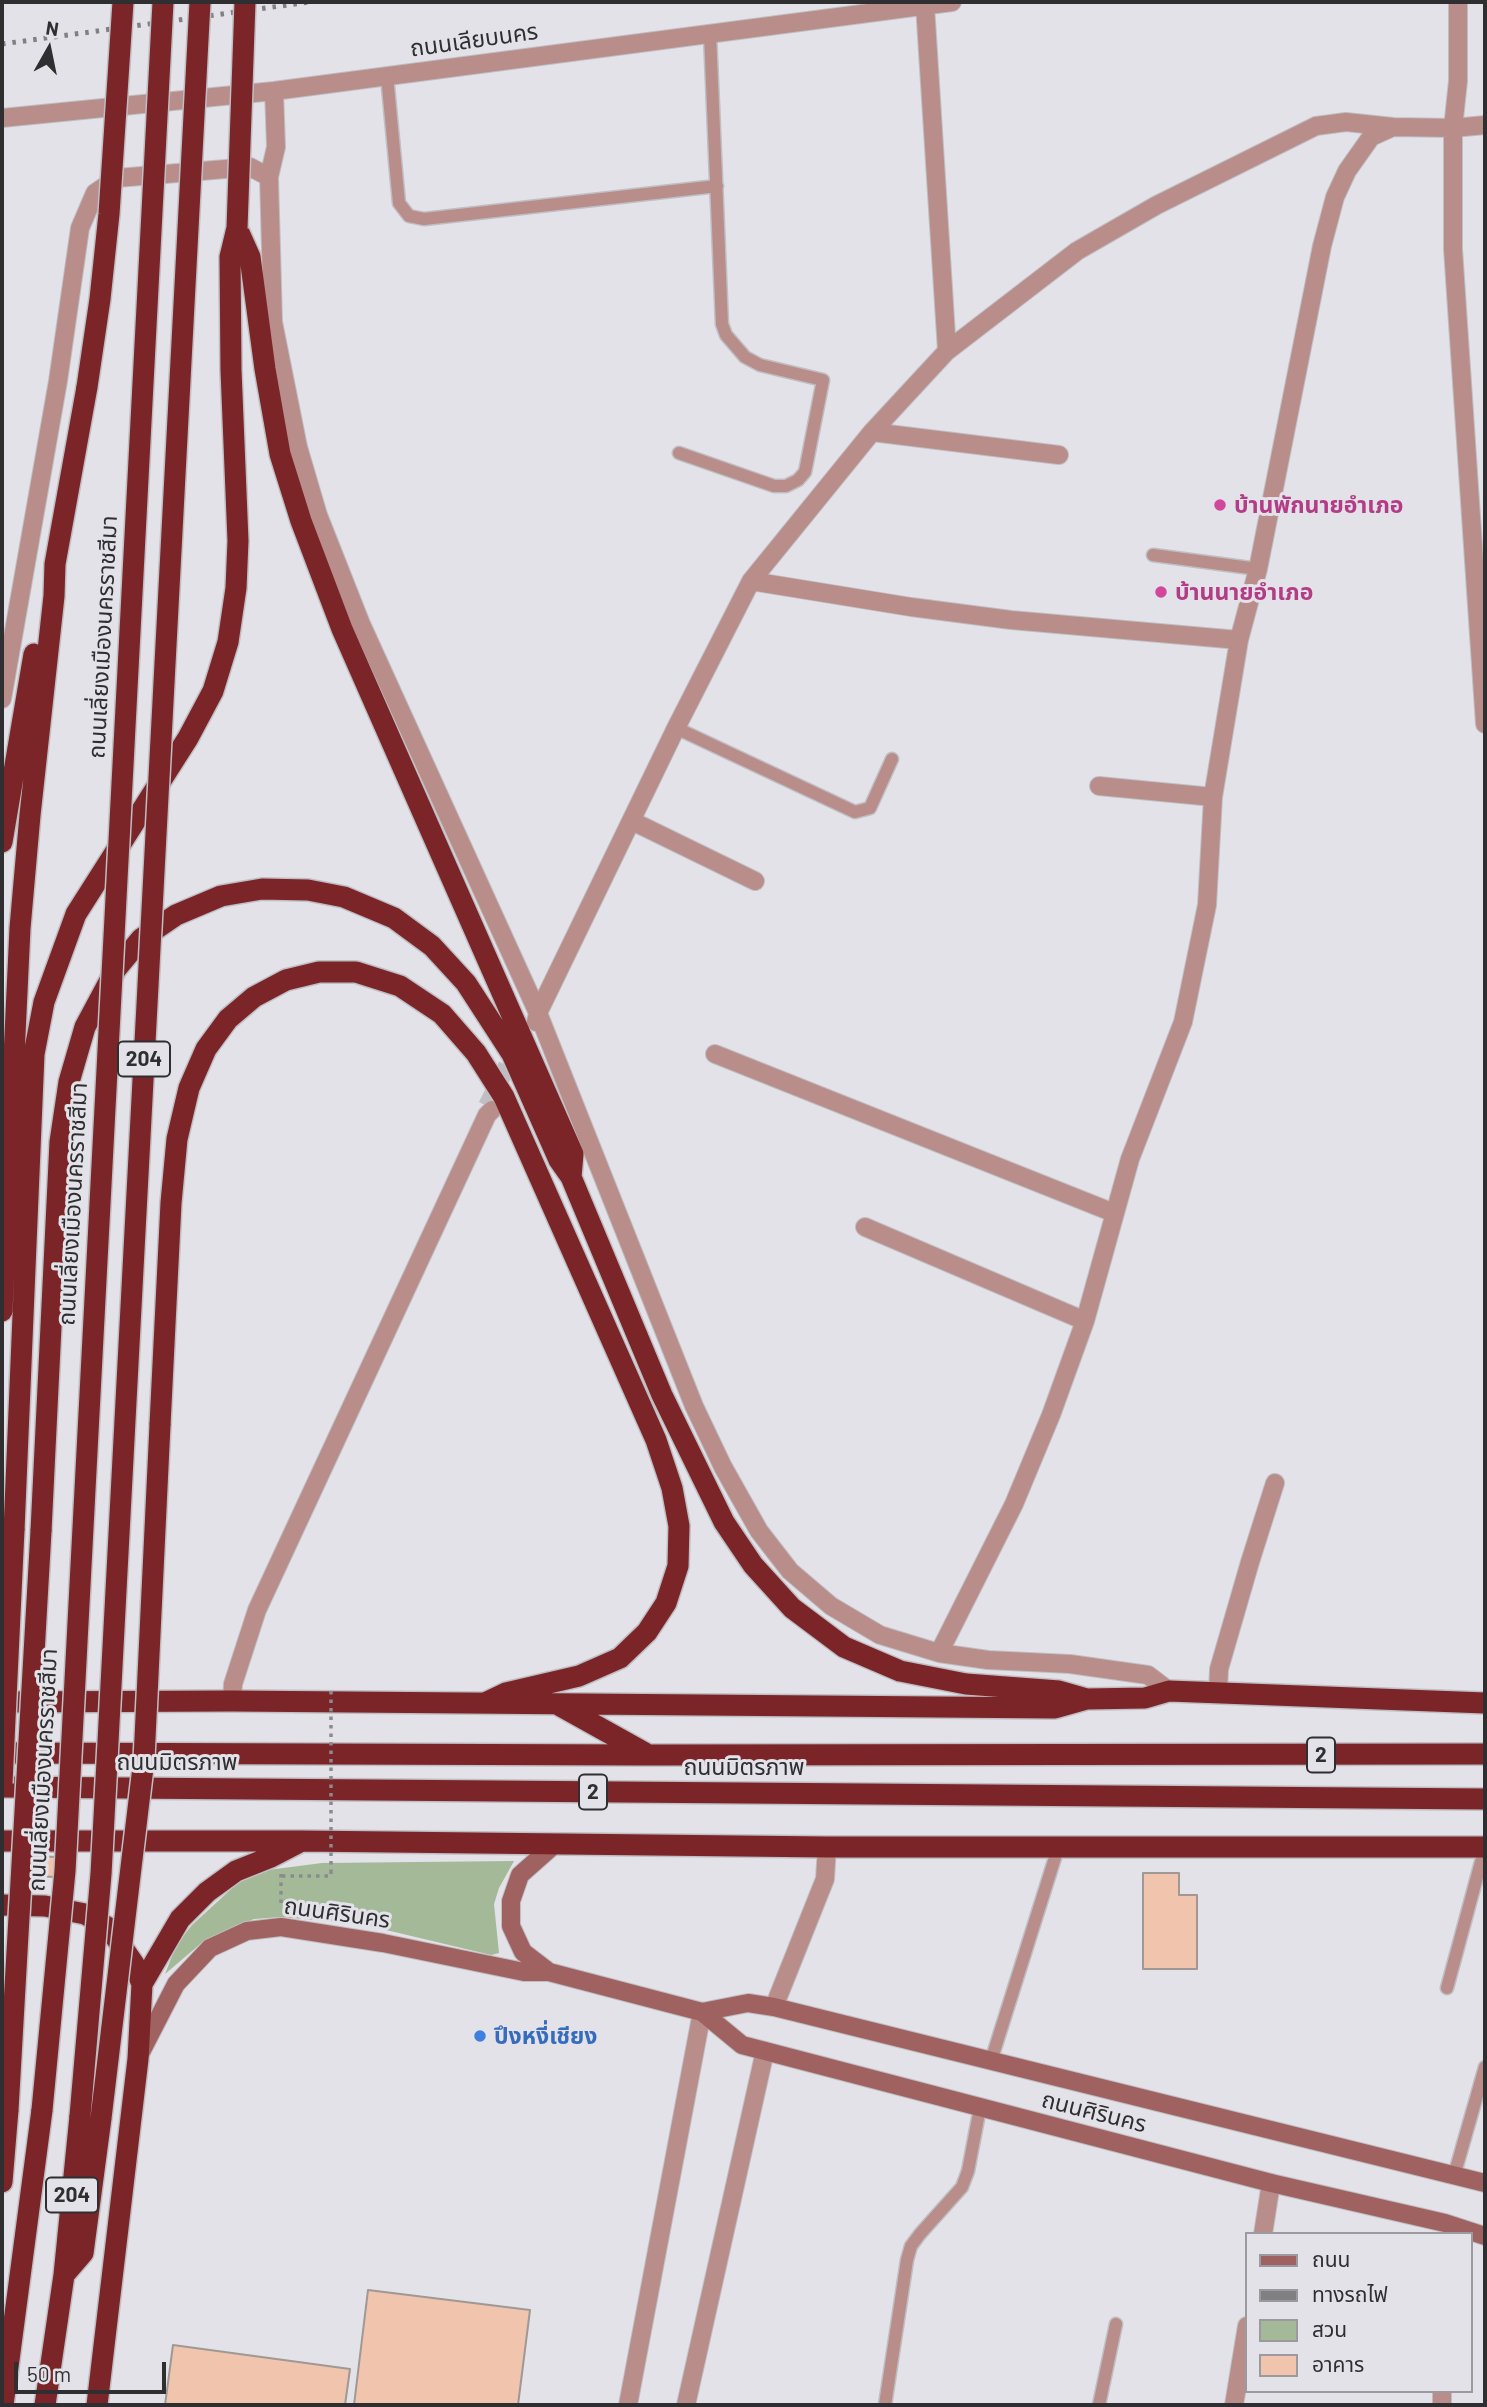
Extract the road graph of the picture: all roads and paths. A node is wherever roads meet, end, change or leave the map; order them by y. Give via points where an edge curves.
1 (123, 2) edge
2 (163, 2) edge
3 (200, 2) edge
4 (245, 2) edge
5 (952, 2) edge
6 (1458, 2) edge
7 (925, 5) junction
8 (710, 34) junction
9 (387, 76) junction
10 (274, 91) junction
11 (2, 118) edge
12 (1485, 125) edge
13 (1393, 127) junction
14 (1453, 128) junction
15 (269, 177) junction
16 (716, 186) junction
17 (237, 228) junction
18 (947, 351) junction
19 (872, 432) junction
20 (679, 453) dead end
21 (1059, 455) dead end
22 (1153, 555) dead end
23 (55, 564) junction
24 (1258, 569) junction
25 (751, 581) junction
26 (1239, 640) junction
27 (2, 699) edge
28 (1485, 724) edge
29 (676, 728) junction
30 (892, 760) dead end
31 (1099, 786) dead end
32 (1213, 797) junction
33 (632, 821) junction
34 (2, 842) edge
35 (755, 881) dead end
36 (535, 1018) junction
37 (715, 1054) dead end
38 (489, 1110) tunnel mouth
39 (571, 1177) junction
40 (1114, 1213) junction
41 (865, 1227) dead end
42 (2, 1311) edge
43 (1084, 1321) junction
44 (1276, 1483) dead end
45 (939, 1653) junction
46 (331, 1686) dead end
47 (1169, 1690) junction
48 (1218, 1692) junction
49 (1087, 1699) junction
50 (232, 1701) junction
51 (2, 1702) edge
52 (485, 1703) junction
53 (555, 1703) junction
54 (1485, 1703) edge
55 (2, 1753) edge
56 (1485, 1754) edge
57 (648, 1755) junction
58 (2, 1785) edge
59 (1485, 1800) edge
60 (2, 1841) edge
61 (302, 1841) junction
62 (555, 1844) junction
63 (1059, 1845) junction
64 (827, 1847) junction
65 (1485, 1847) edge
66 (271, 1857) junction
67 (282, 1876) junction
68 (2, 1905) edge
69 (281, 1927) junction
70 (550, 1972) junction
71 (142, 1984) junction
72 (1447, 1988) dead end
73 (774, 2007) junction
74 (702, 2012) junction
75 (765, 2051) junction
76 (138, 2059) junction
77 (991, 2061) junction
78 (1485, 2067) edge
79 (980, 2108) junction
80 (91, 2117) junction
81 (1454, 2176) junction
82 (2, 2182) edge
83 (1271, 2183) junction
84 (1485, 2183) edge
85 (1445, 2229) edge
86 (1263, 2232) edge
87 (1116, 2324) dead end
88 (1246, 2332) edge
89 (3, 2405) edge
90 (45, 2405) edge
91 (97, 2405) edge
92 (628, 2405) edge
93 (686, 2405) edge
94 (885, 2405) edge
95 (1099, 2405) edge
96 (1234, 2405) edge

1 - 23 highway, bridge via 100,299
2 - 89 highway, ถนนเลี่ยงเมืองนครราชสีมา / 204, bridge via 65,1871 42,2110
3 - 80 highway, 204, bridge
4 - 17 highway, bridge
5 - 7 street, ถนนเลียบนคร
6 - 14 street
7 - 8 street, ถนนเลียบนคร
7 - 18 street
8 - 9 street, ถนนเลียบนคร
8 - 16 lane
9 - 10 street, ถนนเลียบนคร
9 - 16 lane via 398,203 409,216 424,219
10 - 11 street, ถนนเลียบนคร
10 - 15 street via 276,147
12 - 14 street
13 - 14 street
13 - 18 street via 1346,122 1316,126 1247,159 1077,251
13 - 24 street via 1371,137 1335,197
14 - 28 street via 1453,249
15 - 27 street via 250,167 117,178 95,193 80,228
15 - 36 street via 273,322 298,447 318,515
16 - 20 lane via 726,335 745,357 760,365 823,380 805,472 798,480 774,486
17 - 39 highway via 250,257 280,454 324,583 573,1154
17 - 58 highway, bridge via 230,257 238,541 228,642 213,691 188,738 76,914 44,1002 34,1054
18 - 19 street
19 - 21 street
19 - 25 street
22 - 24 lane
23 - 34 highway via 44,596
23 - 42 highway via 20,928
24 - 26 street
25 - 26 street via 1011,620
25 - 29 street
26 - 32 street
29 - 30 lane via 855,812 870,808
29 - 33 street
31 - 32 street
32 - 40 street via 1207,905 1183,1021
33 - 35 street
33 - 36 street
36 - 45 street via 694,1405 759,1531 790,1571 831,1606 880,1635
37 - 40 street
38 - 50 street via 257,1611 233,1684
39 - 49 highway via 662,1395 724,1522 753,1565 792,1608 844,1647 900,1671 966,1684 1059,1691
39 - 82 highway, bridge via 512,1054 466,983 432,946 394,918 344,897 308,890 262,889 221,896 167,921 141,939 116,969 85,1027 69,1082 60,1142
40 - 43 street
41 - 43 street
43 - 45 street via 1014,1504
44 - 48 street via 1219,1669
45 - 47 street via 1148,1675
46 - 67 path, bridge via 331,1875
47 - 48 highway
47 - 49 highway via 1145,1698
48 - 54 highway
49 - 53 highway via 1055,1708
50 - 51 highway
50 - 52 highway
52 - 53 highway
52 - 80 highway, bridge via 506,1693 579,1676 620,1658 647,1632 666,1603 678,1566 679,1526 672,1488 656,1440 504,1097 475,1053 442,1014 400,986 356,972 319,972 286,980 254,996 228,1019 206,1049 189,1088 177,1139 144,1759
53 - 57 highway
55 - 57 highway, ถนนมิตรภาพ / 2
56 - 57 highway, ถนนมิตรภาพ / 2
58 - 59 highway, ถนนมิตรภาพ / 2
60 - 61 highway
61 - 62 highway
61 - 66 highway
62 - 64 highway
62 - 70 street, ถนนศิรินคร via 520,1875 511,1901 511,1926 523,1952
63 - 64 highway
63 - 65 highway
63 - 77 lane
64 - 73 street via 825,1879
65 - 72 lane
66 - 67 path
66 - 71 highway via 236,1871 207,1892 180,1919
67 - 69 path
68 - 71 highway via 45,1906 85,1914 109,1928
69 - 70 street, ถนนศิรินคร via 524,1972
69 - 76 street, ถนนศิรินคร via 247,1931 210,1948 176,1984
70 - 74 street, ถนนศิรินคร
71 - 76 highway
73 - 74 street, ถนนศิรินคร via 748,2003
73 - 77 street, ถนนศิรินคร
74 - 75 street, ถนนศิรินคร via 742,2045
74 - 92 street
75 - 79 street, ถนนศิรินคร
75 - 93 street
76 - 91 highway
77 - 81 street, ถนนศิรินคร
78 - 81 lane
79 - 83 street, ถนนศิรินคร
79 - 94 lane via 962,2187 909,2253
80 - 90 highway, 204
81 - 84 street, ถนนศิรินคร
83 - 85 street, ถนนศิรินคร
83 - 86 street
87 - 95 lane
88 - 96 street

